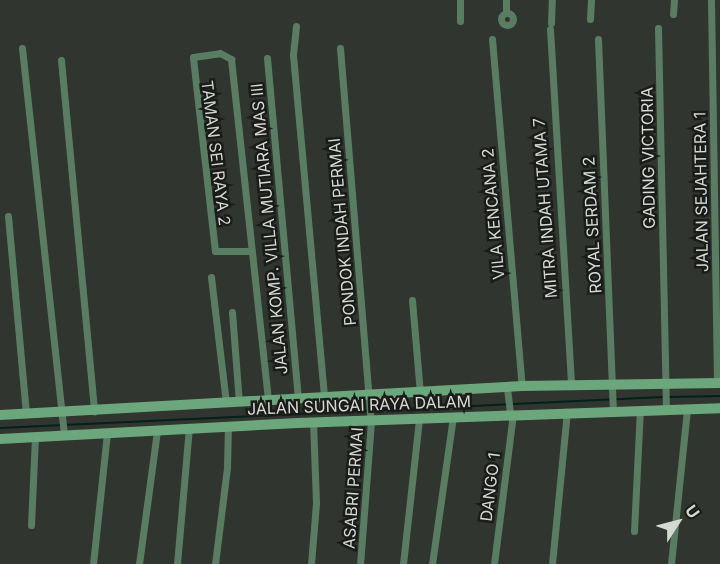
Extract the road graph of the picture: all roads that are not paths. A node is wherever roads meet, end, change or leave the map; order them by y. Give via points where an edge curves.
1 (460, 0) edge
2 (506, 0) edge
3 (552, 0) edge
4 (591, 0) edge
5 (674, 0) edge
6 (711, 0) edge
7 (506, 12) dead end
8 (673, 14) dead end
9 (590, 19) dead end
10 (460, 21) dead end
11 (296, 26) dead end
12 (658, 28) dead end
13 (492, 39) dead end
14 (598, 39) dead end
15 (22, 48) dead end
16 (340, 48) dead end
17 (267, 58) dead end
18 (61, 60) dead end
19 (8, 216) dead end
20 (251, 251) junction
21 (211, 277) dead end
22 (412, 300) dead end
23 (232, 312) dead end
24 (718, 383) edge
25 (571, 384) junction
26 (522, 386) junction
27 (664, 388) junction
28 (613, 389) junction
29 (508, 391) junction
30 (420, 393) junction
31 (324, 397) junction
32 (370, 397) junction
33 (298, 399) junction
34 (268, 400) junction
35 (239, 402) junction
36 (226, 403) junction
37 (613, 407) junction
38 (666, 408) junction
39 (720, 408) edge
40 (640, 410) junction
41 (687, 410) junction
42 (94, 411) junction
43 (511, 412) junction
44 (567, 412) junction
45 (26, 414) junction
46 (0, 415) edge
47 (64, 415) junction
48 (453, 417) junction
49 (371, 418) junction
50 (419, 419) junction
51 (312, 422) junction
52 (228, 426) junction
53 (189, 428) junction
54 (157, 430) junction
55 (64, 432) junction
56 (107, 432) junction
57 (35, 436) junction
58 (0, 439) edge
59 (32, 525) dead end
60 (634, 531) dead end
61 (93, 564) edge
62 (139, 564) edge
63 (177, 564) edge
64 (215, 564) edge
65 (311, 564) edge
66 (360, 564) edge
67 (403, 564) edge
68 (432, 564) edge
69 (494, 564) edge
70 (552, 564) edge
71 (671, 564) edge

1 - 10 street
2 - 7 street
3 - 25 street, MITRA INDAH UTAMA 7
4 - 9 street
5 - 8 street
6 - 24 street, JALAN SEJAHTERA 1
11 - 31 street via 293,55
12 - 27 street, GADING VICTORIA
13 - 26 street, VILA KENCANA 2
14 - 28 street, ROYAL SERDAM 2
15 - 47 street via 56,391
16 - 32 street, PONDOK INDAH PERMAI
17 - 33 street, JALAN KOMP. VILLA MUTIARA MAS III
18 - 42 street
19 - 45 street
20 - 20 street, TAMAN SEI RAYA 2 via 229,56 192,57 215,250
20 - 34 street, TAMAN SEI RAYA 2
21 - 36 street
22 - 30 street
23 - 35 street
24 - 27 street
25 - 26 street
25 - 28 street
26 - 29 street
27 - 28 street
27 - 38 street
28 - 37 street, ROYAL SERDAM 2
29 - 30 street
29 - 43 street, DANGO 1
30 - 32 street
31 - 32 street
31 - 33 street
32 - 49 street, PONDOK INDAH PERMAI
33 - 34 street
34 - 35 street
35 - 36 street
36 - 42 street
37 - 40 street, JALAN SUNGAI RAYA DALAM
37 - 44 street, JALAN SUNGAI RAYA DALAM
38 - 40 street, JALAN SUNGAI RAYA DALAM
38 - 41 street, JALAN SUNGAI RAYA DALAM
39 - 41 street, JALAN SUNGAI RAYA DALAM
40 - 60 street
41 - 71 street
42 - 47 street
43 - 44 street, JALAN SUNGAI RAYA DALAM
43 - 48 street, JALAN SUNGAI RAYA DALAM
43 - 69 street, DANGO 1
44 - 70 street
45 - 46 street
45 - 47 street
47 - 55 street
48 - 50 street, JALAN SUNGAI RAYA DALAM
48 - 68 street
49 - 50 street, JALAN SUNGAI RAYA DALAM
49 - 51 street, JALAN SUNGAI RAYA DALAM
49 - 66 street, ASABRI PERMAI
50 - 67 street
51 - 52 street, JALAN SUNGAI RAYA DALAM
51 - 65 street via 316,503
52 - 53 street, JALAN SUNGAI RAYA DALAM
52 - 64 street
53 - 54 street, JALAN SUNGAI RAYA DALAM
53 - 63 street
54 - 56 street, JALAN SUNGAI RAYA DALAM
54 - 62 street
55 - 56 street, JALAN SUNGAI RAYA DALAM
55 - 57 street, JALAN SUNGAI RAYA DALAM
56 - 61 street
57 - 58 street, JALAN SUNGAI RAYA DALAM
57 - 59 street

